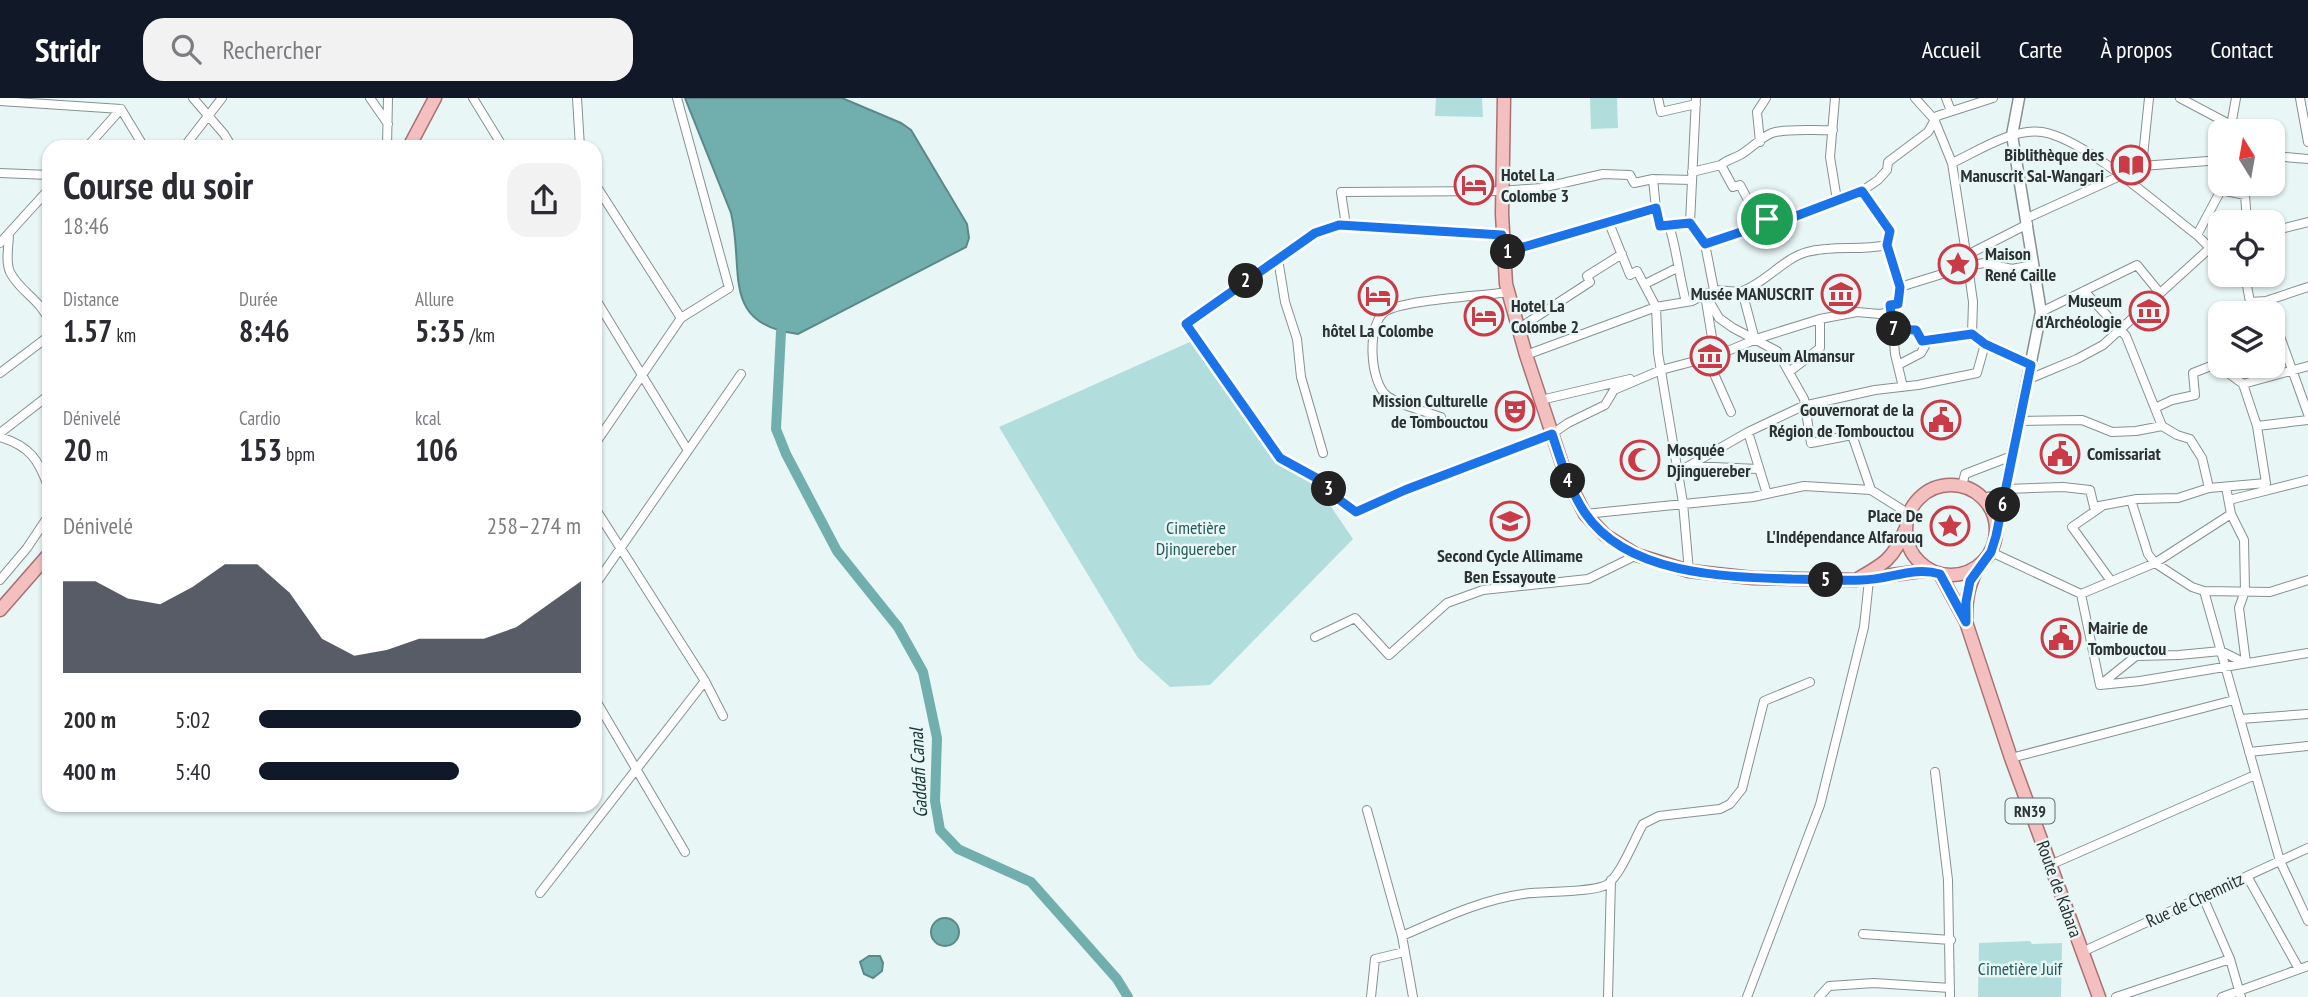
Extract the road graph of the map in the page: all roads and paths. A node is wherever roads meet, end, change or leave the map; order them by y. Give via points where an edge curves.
1 (193, 98) edge
2 (222, 98) edge
3 (370, 98) edge
4 (388, 98) edge
5 (436, 98) edge
6 (473, 98) edge
7 (578, 98) edge
8 (677, 98) edge
9 (1504, 98) edge
10 (1658, 98) edge
11 (1766, 98) edge
12 (1835, 98) edge
13 (1915, 98) edge
14 (1946, 98) edge
15 (1993, 98) edge
16 (2019, 98) edge
17 (2149, 98) edge
18 (2180, 98) edge
19 (2236, 98) edge
20 (2300, 98) edge
21 (0, 101) edge
22 (1696, 101) edge
23 (84, 102) edge
24 (121, 109) junction
25 (1951, 111) junction
26 (209, 116) junction
27 (1934, 119) junction
28 (2215, 119) edge
29 (2232, 119) edge
30 (387, 124) junction
31 (1833, 130) junction
32 (2012, 135) junction
33 (93, 140) edge
34 (140, 140) edge
35 (190, 140) edge
36 (227, 140) edge
37 (387, 140) edge
38 (413, 140) edge
39 (499, 140) edge
40 (580, 140) edge
41 (1760, 142) junction
42 (2308, 142) edge
43 (2286, 157) edge
44 (2308, 159) edge
45 (2208, 161) edge
46 (1952, 163) junction
47 (1721, 165) junction
48 (2142, 166) junction
49 (0, 173) edge
50 (42, 175) edge
51 (1692, 176) junction
52 (2119, 176) junction
53 (1653, 179) junction
54 (1502, 191) junction
55 (1862, 191) junction
56 (602, 195) edge
57 (2216, 196) edge
58 (42, 197) edge
59 (1837, 200) junction
60 (1656, 208) junction
61 (1767, 219) junction
62 (2028, 221) junction
63 (2308, 222) edge
64 (1609, 223) junction
65 (1690, 223) junction
66 (1339, 225) junction
67 (1669, 225) junction
68 (2285, 228) edge
69 (9, 233) junction
70 (1502, 235) junction
71 (2197, 235) junction
72 (0, 243) edge
73 (1705, 244) junction
74 (1887, 245) junction
75 (2208, 246) edge
76 (2208, 250) edge
77 (1503, 253) junction
78 (1622, 254) junction
79 (1278, 259) junction
80 (1967, 262) junction
81 (2033, 265) junction
82 (1677, 268) junction
83 (1645, 284) junction
84 (1900, 287) junction
85 (2308, 287) edge
86 (1714, 290) junction
87 (1742, 291) junction
88 (2084, 291) junction
89 (1508, 292) junction
90 (2159, 292) junction
91 (1705, 294) junction
92 (2266, 301) edge
93 (1686, 302) junction
94 (42, 307) edge
95 (1656, 307) junction
96 (602, 309) edge
97 (1890, 312) junction
98 (2041, 312) junction
99 (681, 318) junction
100 (1820, 319) junction
101 (1518, 329) junction
102 (1893, 329) junction
103 (2119, 329) junction
104 (1972, 334) junction
105 (1755, 340) junction
106 (42, 341) edge
107 (1922, 341) junction
108 (1985, 344) junction
109 (2285, 350) edge
110 (1526, 355) junction
111 (1711, 357) junction
112 (1898, 365) junction
113 (2031, 365) junction
114 (2308, 366) edge
115 (2208, 367) edge
116 (2292, 369) junction
117 (1656, 372) junction
118 (1789, 372) junction
119 (0, 373) edge
120 (741, 374) dead end
121 (642, 375) junction
122 (2236, 378) edge
123 (2029, 379) junction
124 (2244, 384) junction
125 (1903, 387) junction
126 (1541, 400) junction
127 (42, 401) edge
128 (1806, 405) junction
129 (2155, 408) junction
130 (1731, 412) dead end
131 (1441, 417) dead end
132 (2308, 417) edge
133 (2019, 421) junction
134 (2162, 426) junction
135 (2257, 426) junction
136 (1748, 432) junction
137 (602, 434) edge
138 (1552, 434) junction
139 (0, 435) edge
140 (687, 449) junction
141 (1323, 453) dead end
142 (2012, 456) junction
143 (1688, 466) junction
144 (1758, 469) junction
145 (1678, 471) junction
146 (42, 472) edge
147 (2308, 480) edge
148 (1962, 486) junction
149 (2226, 487) junction
150 (2209, 488) junction
151 (1871, 490) junction
152 (2006, 492) junction
153 (1767, 494) junction
154 (1984, 499) junction
155 (2131, 500) junction
156 (2229, 500) junction
157 (1683, 503) junction
158 (2102, 506) junction
159 (1586, 514) junction
160 (2231, 514) junction
161 (602, 519) edge
162 (1908, 520) junction
163 (42, 526) edge
164 (1996, 536) junction
165 (620, 547) junction
166 (1991, 552) junction
167 (1637, 555) junction
168 (42, 562) edge
169 (2155, 563) junction
170 (1980, 565) junction
171 (1689, 571) junction
172 (1935, 572) junction
173 (602, 574) edge
174 (0, 580) edge
175 (1855, 580) junction
176 (1869, 580) junction
177 (2308, 580) edge
178 (2111, 582) junction
179 (2204, 590) junction
180 (2245, 591) junction
181 (2081, 594) junction
182 (0, 610) edge
183 (1966, 622) junction
184 (1315, 637) dead end
185 (2221, 651) junction
186 (2308, 653) edge
187 (2246, 663) junction
188 (2225, 668) junction
189 (705, 681) junction
190 (1810, 682) dead end
191 (2100, 685) junction
192 (2234, 700) junction
193 (602, 711) edge
194 (2308, 713) edge
195 (723, 716) dead end
196 (2240, 719) junction
197 (2308, 746) edge
198 (2249, 752) junction
199 (2011, 758) junction
200 (635, 770) junction
201 (1936, 772) dead end
202 (2255, 775) junction
203 (1367, 810) dead end
204 (2308, 848) edge
205 (685, 852) dead end
206 (2280, 861) junction
207 (2050, 865) junction
208 (2246, 876) junction
209 (1611, 880) junction
210 (540, 892) dead end
211 (2203, 897) junction
212 (2308, 921) edge
213 (1863, 934) dead end
214 (1402, 936) junction
215 (1951, 940) junction
216 (1404, 952) junction
217 (2082, 952) junction
218 (2230, 959) junction
219 (2304, 968) edge
220 (1950, 992) edge
221 (2240, 994) edge
222 (1371, 997) edge
223 (1413, 997) edge
224 (1608, 997) edge
225 (1747, 997) edge
226 (1819, 997) edge
227 (2099, 997) edge
228 (2116, 997) edge
229 (2222, 997) edge

1 - 26 street
2 - 26 street
3 - 30 street
4 - 30 street
5 - 38 main road
6 - 39 street
7 - 40 street
8 - 99 street via 729,288
9 - 54 main road
10 - 22 street via 1661,112
11 - 41 street via 1757,112
12 - 31 street
13 - 27 street
14 - 25 street
15 - 25 street
16 - 32 street
17 - 48 street
18 - 28 street
19 - 29 street
20 - 42 street
21 - 23 street
22 - 51 street
23 - 24 street
24 - 33 street
24 - 34 street
25 - 27 street
26 - 35 street
26 - 36 street
27 - 46 street
27 - 55 street via 1928,132 1888,162 1887,170
30 - 37 street
31 - 41 street via 1788,130
31 - 59 street via 1830,157
32 - 46 street
32 - 52 street via 2042,132 2082,148
32 - 62 street
41 - 47 street
43 - 44 street
45 - 48 street
46 - 80 street
47 - 51 street
47 - 61 street via 1733,187 1740,185
48 - 52 street
49 - 50 street
51 - 53 street
51 - 65 street
52 - 62 street
52 - 71 street
53 - 54 street via 1634,183 1630,174 1603,174 1541,188
53 - 60 street
54 - 66 street via 1341,192 1345,219
54 - 70 main road
55 - 59 street
55 - 74 street via 1890,231
56 - 99 street
57 - 71 street
58 - 69 street
59 - 61 street via 1796,216
60 - 64 street
60 - 67 street via 1660,226
61 - 73 street
62 - 80 street via 1971,253
62 - 81 street
63 - 68 street
64 - 77 street
64 - 78 street
65 - 67 street
65 - 73 street
66 - 70 street
66 - 79 street via 1315,233
67 - 82 street
69 - 72 street
69 - 94 street via 10,272
70 - 77 main road
71 - 75 street
73 - 86 street
74 - 84 street
74 - 87 street via 1804,252
76 - 90 street
77 - 89 main road
78 - 83 street via 1630,275 1637,271
78 - 101 street via 1587,276 1590,282
79 - 138 street via 1186,324 1280,458 1320,480 1356,512
79 - 141 street via 1301,377
80 - 81 street via 2012,269
80 - 84 street
80 - 104 street
81 - 98 street
82 - 83 street
82 - 93 street
83 - 95 street
84 - 97 street via 1898,304 1890,305
85 - 92 street
86 - 87 street
86 - 91 street
87 - 105 street
88 - 90 street via 2137,265
88 - 98 street
88 - 103 street
89 - 101 main road
89 - 131 street via 1405,305 1377,318 1373,335 1378,385 1387,397
90 - 103 street
91 - 93 street
91 - 105 street via 1719,318
91 - 111 street
93 - 95 street
95 - 110 street
95 - 117 street
96 - 121 street
97 - 100 street
97 - 102 street
98 - 113 street
99 - 121 street
100 - 105 street
100 - 118 street via 1820,348
101 - 110 main road
102 - 107 street via 1916,330
102 - 112 street
103 - 123 street via 2103,345
103 - 129 street
104 - 107 street
104 - 108 street
105 - 111 street
105 - 118 street via 1777,351
106 - 119 street
107 - 112 street via 1921,353
108 - 113 street
108 - 125 street via 1977,373
109 - 116 street
110 - 126 main road
111 - 117 street
111 - 130 street
112 - 125 street
113 - 123 street
114 - 116 street
115 - 129 street via 2193,373 2195,395
116 - 124 street
116 - 132 street
117 - 126 street
117 - 138 street via 1614,390 1605,405
117 - 145 street
118 - 128 street
120 - 140 street
121 - 137 street
121 - 140 street
122 - 124 street
123 - 133 street
124 - 135 street
125 - 128 street
126 - 138 main road
127 - 139 street
128 - 136 street
128 - 151 street via 1811,443 1852,435
129 - 134 street
132 - 135 street
133 - 134 street via 2082,420 2112,432
133 - 142 street
134 - 150 street via 2190,439 2202,458
135 - 149 street via 2266,483
136 - 143 street
136 - 144 street
138 - 159 main road via 1567,479
139 - 146 street via 26,449
140 - 165 street
142 - 148 street via 1965,474
142 - 152 street
143 - 144 street
143 - 145 street
144 - 153 street
145 - 157 street
147 - 156 street
148 - 154 main road
148 - 162 main road via 1936,488 1925,494
149 - 150 street
149 - 156 street
150 - 155 street via 2178,498
151 - 153 street via 1804,486
151 - 162 street
152 - 154 street
152 - 158 street via 2090,489 2094,507
152 - 164 street
153 - 157 street
154 - 164 main road via 1992,510
155 - 158 street
155 - 169 street
156 - 160 street
157 - 159 street
157 - 171 street
158 - 178 street via 2072,527
159 - 167 main road via 1605,535
160 - 169 street
160 - 180 street via 2244,540
161 - 165 street
162 - 172 main road via 1912,552
162 - 175 main road via 1898,548 1885,564
163 - 174 street
164 - 166 main road
165 - 173 street
165 - 189 street
166 - 170 main road
166 - 181 street
167 - 171 main road
167 - 184 street via 1588,579 1483,590 1447,603 1389,656 1355,618
168 - 182 main road
169 - 178 street
169 - 179 street
170 - 172 main road via 1954,575
170 - 183 main road via 1970,581
171 - 175 main road via 1753,578
172 - 176 main road
172 - 183 main road
175 - 176 main road
176 - 225 street via 1864,627 1820,805
177 - 180 street via 2270,592
178 - 181 street
179 - 180 street
179 - 185 street
180 - 187 street via 2239,608
181 - 191 street
183 - 199 main road, Route de Kabara / RN39
185 - 187 street
185 - 188 street
185 - 191 street via 2136,656
186 - 187 street
187 - 188 street
188 - 191 street
188 - 192 street
189 - 195 street
189 - 200 street
190 - 209 street via 1764,701 1742,789 1730,804 1648,819
192 - 196 street
192 - 199 street
193 - 200 street
194 - 196 street
196 - 198 street
197 - 198 street
198 - 202 street
199 - 207 main road, Route de Kabara / RN39
200 - 205 street
200 - 210 street
201 - 215 street
202 - 206 street
202 - 207 street
203 - 214 street
204 - 206 street, Rue de Chemnitz
206 - 208 street, Rue de Chemnitz
206 - 212 street
207 - 217 main road, Route de Kabara / RN39
208 - 211 street, Rue de Chemnitz
208 - 219 street
209 - 214 street via 1600,887 1522,894 1475,905
209 - 224 street
211 - 217 street, Rue de Chemnitz
211 - 218 street
213 - 215 street
214 - 216 street
215 - 220 street
216 - 222 street via 1375,959
216 - 223 street
217 - 227 main road, Route de Kabara / RN39
218 - 221 street
218 - 228 street
219 - 221 street
220 - 226 street via 1874,983 1829,986
221 - 229 street

